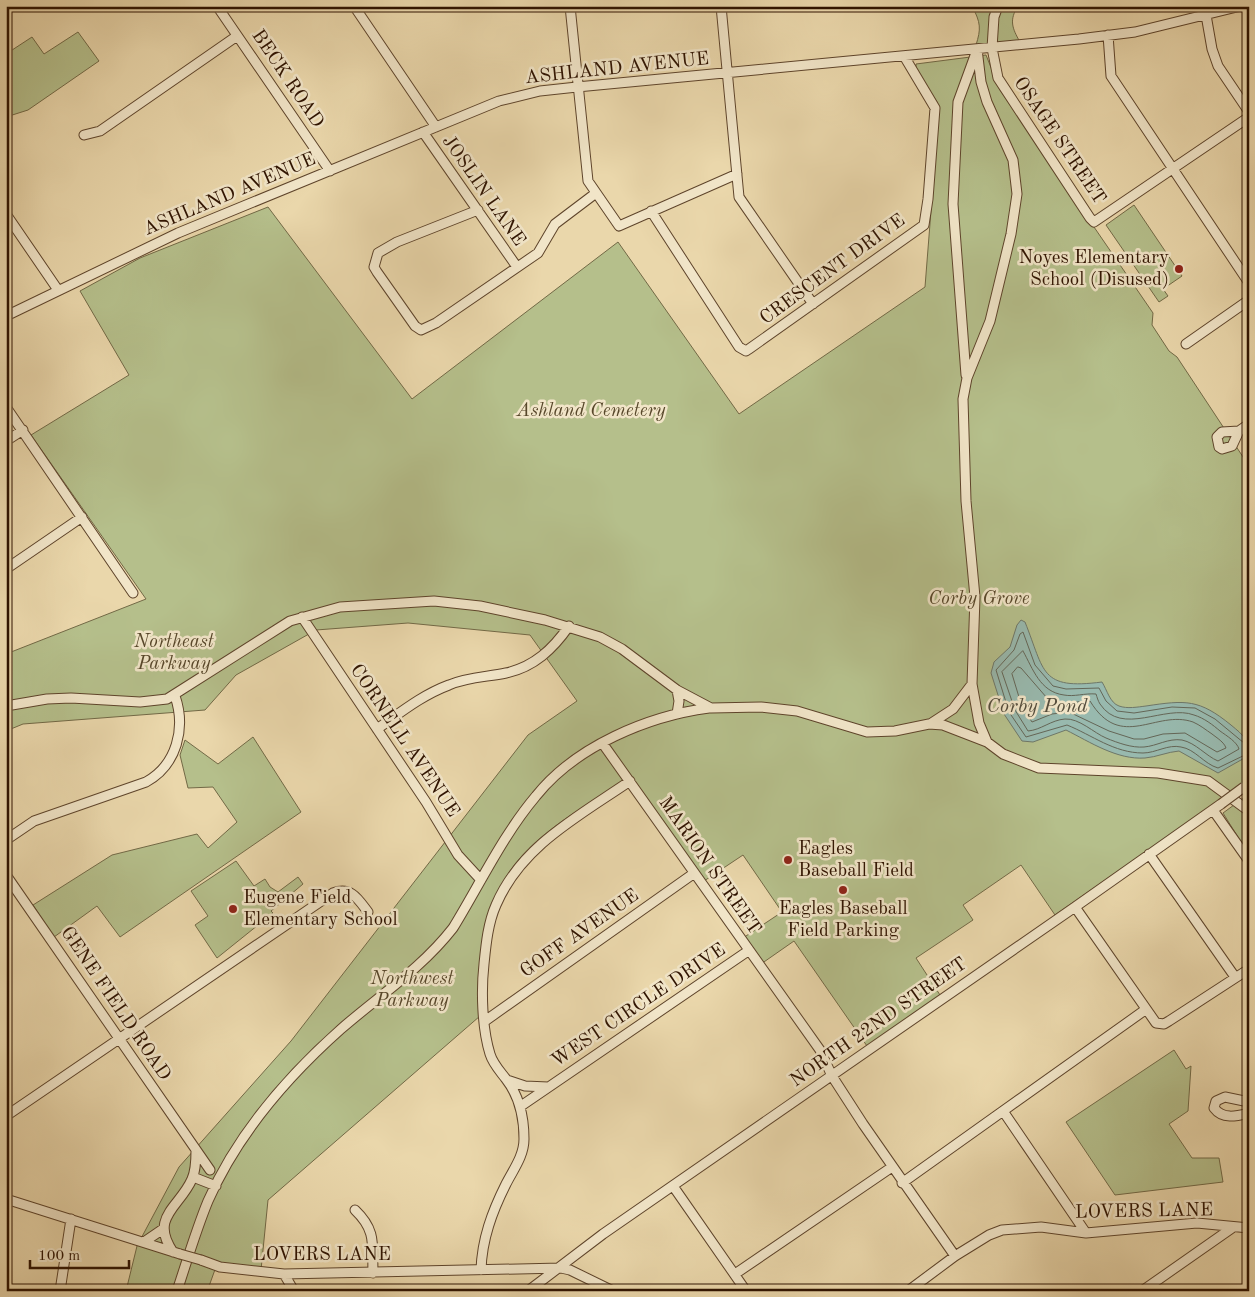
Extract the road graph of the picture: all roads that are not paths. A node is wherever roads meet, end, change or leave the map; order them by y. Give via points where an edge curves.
1 (217, 6) edge
2 (354, 6) edge
3 (570, 6) edge
4 (721, 6) edge
5 (1241, 6) edge
6 (994, 8) edge
7 (1206, 15) junction
8 (1108, 35) junction
9 (237, 36) junction
10 (992, 48) junction
11 (977, 49) junction
12 (904, 56) junction
13 (728, 74) junction
14 (577, 87) junction
15 (1249, 112) edge
16 (1249, 117) edge
17 (436, 127) junction
18 (423, 132) junction
19 (84, 135) dead end
20 (1173, 169) junction
21 (330, 171) junction
22 (736, 174) junction
23 (596, 194) junction
24 (478, 210) junction
25 (651, 211) junction
26 (6, 214) edge
27 (517, 267) junction
28 (1249, 283) edge
29 (58, 290) junction
30 (1249, 300) edge
31 (814, 304) junction
32 (6, 316) edge
33 (1186, 344) dead end
34 (967, 378) junction
35 (6, 407) edge
36 (1249, 424) edge
37 (23, 430) junction
38 (1239, 431) dead end
39 (6, 442) edge
40 (82, 518) junction
41 (6, 569) edge
42 (133, 594) dead end
43 (302, 617) junction
44 (570, 626) junction
45 (972, 684) junction
46 (677, 690) junction
47 (175, 696) junction
48 (6, 706) edge
49 (710, 708) junction
50 (677, 714) junction
51 (930, 724) junction
52 (377, 729) junction
53 (987, 742) junction
54 (603, 744) junction
55 (630, 781) junction
56 (1246, 785) edge
57 (1213, 810) junction
58 (1249, 810) edge
59 (6, 840) edge
60 (1148, 854) junction
61 (1249, 861) edge
62 (693, 874) junction
63 (6, 875) edge
64 (481, 880) junction
65 (1075, 907) junction
66 (368, 912) dead end
67 (748, 951) junction
68 (1249, 969) edge
69 (1235, 977) junction
70 (1145, 1010) junction
71 (485, 1021) junction
72 (119, 1039) junction
73 (832, 1076) junction
74 (507, 1080) junction
75 (548, 1087) junction
76 (1230, 1098) junction
77 (1249, 1102) edge
78 (521, 1106) junction
79 (1003, 1111) junction
80 (1249, 1113) edge
81 (6, 1116) edge
82 (1230, 1116) junction
83 (196, 1151) junction
84 (892, 1167) junction
85 (210, 1170) junction
86 (194, 1173) junction
87 (220, 1176) junction
88 (902, 1183) junction
89 (216, 1186) junction
90 (673, 1186) junction
91 (6, 1199) edge
92 (355, 1210) dead end
93 (71, 1219) junction
94 (1232, 1228) junction
95 (1249, 1228) edge
96 (163, 1229) junction
97 (1086, 1233) junction
98 (144, 1242) junction
99 (176, 1253) junction
100 (955, 1256) junction
101 (556, 1268) junction
102 (481, 1270) junction
103 (373, 1273) junction
104 (284, 1274) junction
105 (734, 1274) junction
106 (60, 1291) edge
107 (177, 1291) edge
108 (294, 1291) edge
109 (528, 1291) edge
110 (613, 1291) edge
111 (746, 1291) edge
112 (908, 1291) edge
113 (1142, 1291) edge

1 - 9 street, BECK ROAD
2 - 17 street, JOSLIN LANE
3 - 14 street
4 - 13 street
5 - 7 street, ASHLAND AVENUE
6 - 10 street, OSAGE STREET
7 - 8 street, ASHLAND AVENUE
7 - 15 street via 1218,66
8 - 10 street, ASHLAND AVENUE
8 - 20 street via 1111,76
9 - 19 street via 100,131
9 - 21 street, BECK ROAD
10 - 11 street, ASHLAND AVENUE
10 - 20 street, OSAGE STREET via 998,78 1006,93 1094,222
11 - 12 street, ASHLAND AVENUE
11 - 34 street via 958,102 954,171 953,204
11 - 34 street via 987,102 1013,160 1017,194 990,321
12 - 13 street, ASHLAND AVENUE
12 - 31 street, CRESCENT DRIVE via 935,108 924,225
13 - 14 street, ASHLAND AVENUE
13 - 22 street
14 - 17 street, ASHLAND AVENUE via 516,95
14 - 23 street via 588,181
16 - 20 street
17 - 18 street, ASHLAND AVENUE
18 - 21 street, ASHLAND AVENUE
18 - 24 street, JOSLIN LANE
20 - 28 street
21 - 29 street, ASHLAND AVENUE via 156,242
22 - 25 street
22 - 31 street via 743,205
23 - 25 street via 619,226
23 - 27 street via 555,224 538,253
24 - 27 street, JOSLIN LANE
24 - 27 street via 384,248 378,253 374,267 414,326 421,330
25 - 31 street, CRESCENT DRIVE via 739,347 746,351
26 - 29 street
29 - 32 street, ASHLAND AVENUE
30 - 33 street
34 - 45 street via 963,399 966,501 975,597
35 - 37 street
36 - 38 street
37 - 39 street
37 - 40 street
40 - 41 street
40 - 42 street
43 - 44 street via 340,607 434,601 480,606
43 - 47 street via 265,635
43 - 52 street, CORNELL AVENUE
44 - 46 street via 622,649
44 - 52 street via 555,645 531,664 507,673 451,684 422,698
45 - 51 street via 953,708
45 - 53 street via 979,723
46 - 49 street
46 - 50 street
47 - 48 street via 167,700 140,702 47,699
47 - 59 street via 181,723 179,738 160,773 146,782 34,821
49 - 50 street
49 - 51 street via 761,707 797,711 867,732 895,731
50 - 54 street
51 - 53 street via 962,730
52 - 64 street, CORNELL AVENUE via 458,854
53 - 58 street via 1004,754 1039,768 1158,774 1208,781
54 - 55 street, MARION STREET
54 - 64 street via 565,767 536,795
55 - 62 street, MARION STREET
55 - 71 street via 532,851 506,886 495,906 487,936 483,979
56 - 57 street, NORTH 22ND STREET, bridge
57 - 60 street, NORTH 22ND STREET
57 - 61 street
60 - 65 street, NORTH 22ND STREET
60 - 69 street
62 - 67 street, MARION STREET
62 - 71 street, GOFF AVENUE
63 - 72 street, GENE FIELD ROAD
64 - 87 street via 453,928 427,958 341,1029 285,1084 248,1131
65 - 70 street
65 - 73 street, NORTH 22ND STREET
66 - 72 street via 352,892 341,890 333,893
67 - 73 street, MARION STREET via 820,1050
67 - 75 street, WEST CIRCLE DRIVE
68 - 69 street
69 - 70 street via 1164,1024 1156,1023
70 - 79 street
71 - 74 street via 490,1054
72 - 81 street
72 - 83 street, GENE FIELD ROAD
73 - 84 street, MARION STREET
73 - 90 street, NORTH 22ND STREET
74 - 75 street, WEST CIRCLE DRIVE via 525,1086
74 - 78 street
75 - 78 street, WEST CIRCLE DRIVE
76 - 77 street
76 - 82 street
76 - 82 street via 1216,1101 1214,1108 1218,1113
78 - 102 street via 524,1142 520,1159 486,1230
79 - 88 street
79 - 97 street
80 - 82 street
83 - 85 street, GENE FIELD ROAD
83 - 86 street
84 - 88 street, MARION STREET
84 - 105 street
85 - 86 street
85 - 87 street
86 - 89 street
86 - 96 street via 168,1213
87 - 89 street
88 - 100 street, MARION STREET
89 - 107 street via 198,1227
90 - 101 street, NORTH 22ND STREET
90 - 105 street
91 - 93 street, LOVERS LANE
92 - 103 street via 367,1222 372,1235
93 - 98 street, LOVERS LANE
93 - 106 street
94 - 95 street, LOVERS LANE
94 - 97 street, LOVERS LANE via 1196,1223
94 - 113 street
96 - 98 street
96 - 99 street via 165,1239
97 - 100 street, LOVERS LANE via 1041,1227 1002,1230
98 - 99 street, LOVERS LANE
99 - 104 street, LOVERS LANE, bridge via 220,1267
100 - 112 street, LOVERS LANE
101 - 102 street, LOVERS LANE
101 - 109 street, NORTH 22ND STREET
101 - 110 street, LOVERS LANE via 570,1270
102 - 103 street, LOVERS LANE
103 - 104 street, LOVERS LANE
104 - 108 street
105 - 111 street

